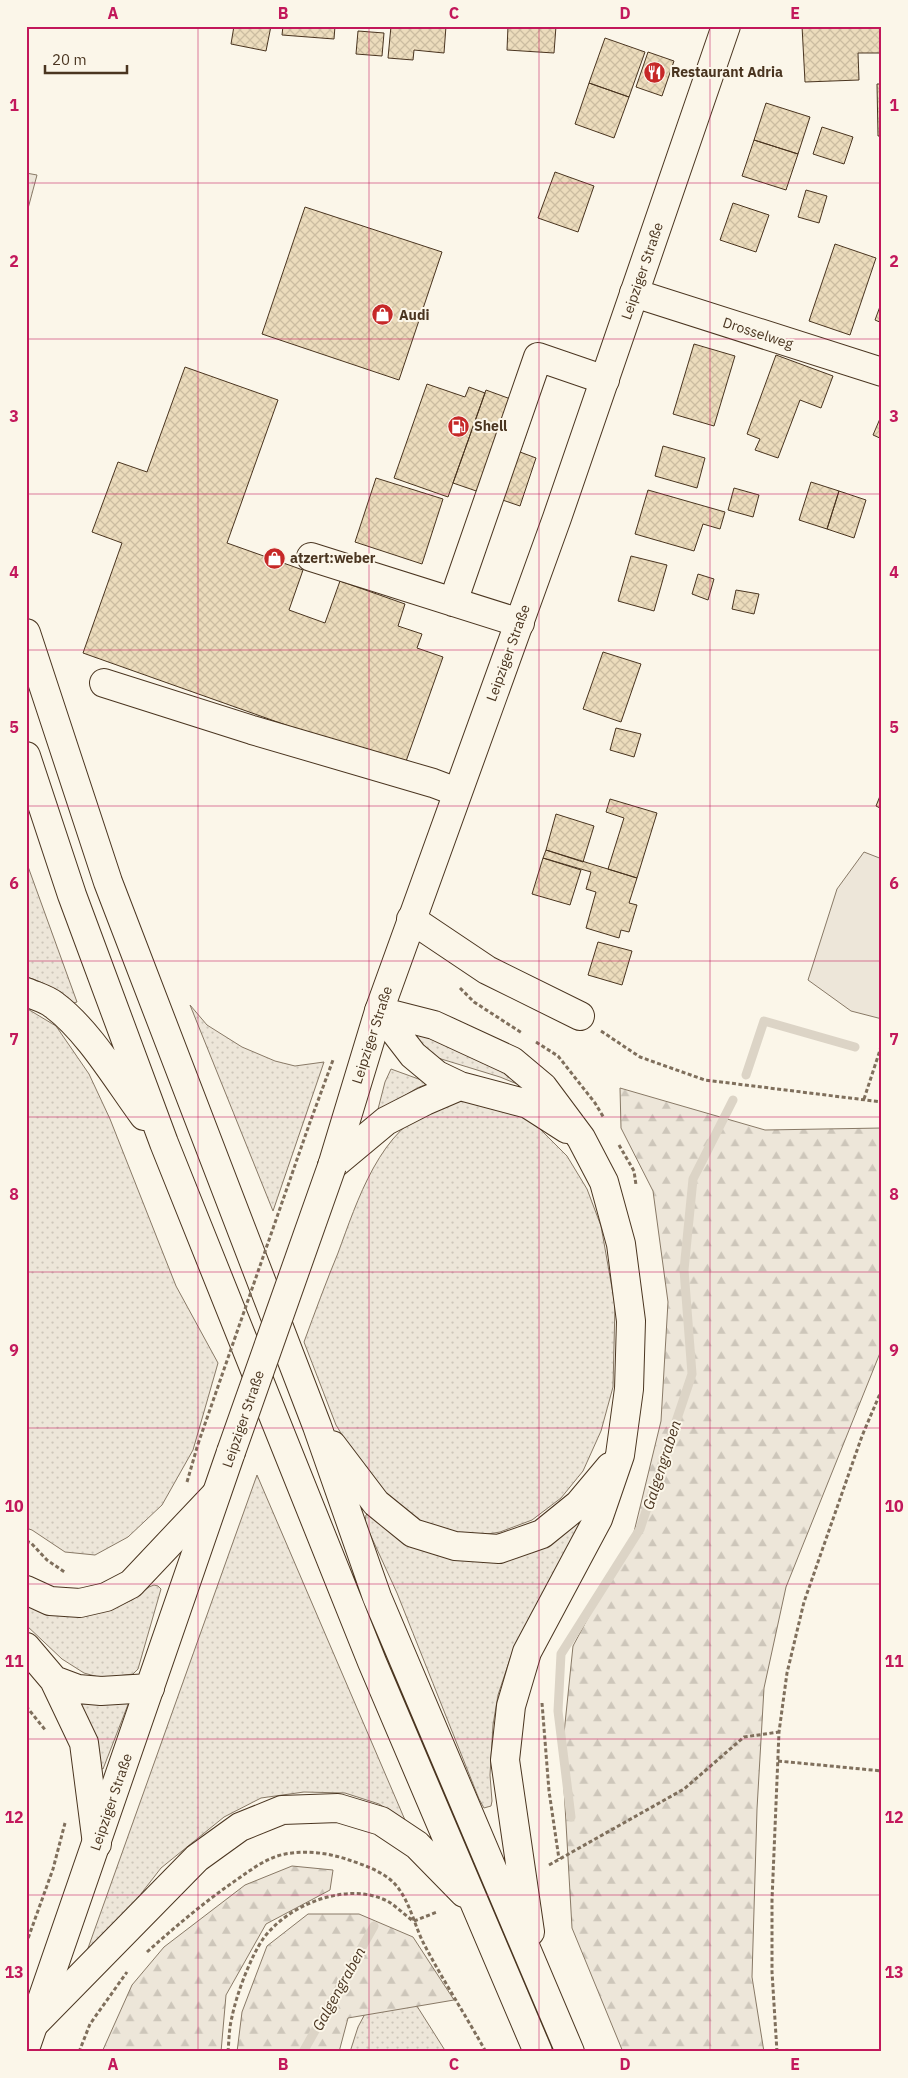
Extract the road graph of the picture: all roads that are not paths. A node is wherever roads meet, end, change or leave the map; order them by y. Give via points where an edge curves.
1 (726, 26) edge
2 (634, 293) junction
3 (882, 372) edge
4 (605, 380) junction
5 (311, 557) dead end
6 (453, 602) junction
7 (520, 623) junction
8 (26, 633) edge
9 (104, 683) dead end
10 (26, 756) edge
11 (457, 792) junction
12 (411, 919) junction
13 (26, 992) edge
14 (379, 1011) junction
15 (580, 1016) road end
16 (460, 1086) junction
17 (581, 1138) junction
18 (164, 1143) junction
19 (332, 1166) junction
20 (317, 1426) junction
21 (620, 1455) junction
22 (216, 1494) junction
23 (26, 1590) edge
24 (26, 1647) edge
25 (54, 1680) junction
26 (150, 1688) junction
27 (97, 1844) junction
28 (476, 1906) junction
29 (535, 1968) junction
30 (30, 2034) edge
31 (538, 2052) edge
32 (570, 2052) edge

1 - 2 main road, Leipziger Straße
2 - 3 main road, Drosselweg
2 - 4 main road, Leipziger Straße
4 - 6 main road via 538,357
4 - 7 main road, Leipziger Straße
5 - 6 main road
6 - 7 main road
7 - 11 main road, Leipziger Straße
8 - 20 main road via 108,882
9 - 11 main road
10 - 18 main road via 72,895
11 - 12 main road, Leipziger Straße
12 - 14 main road, Leipziger Straße
12 - 15 main road via 487,970
13 - 18 main road via 53,1004 79,1029
14 - 16 main road via 414,1055 437,1075
14 - 17 main road via 434,1025 512,1061 543,1087
14 - 19 main road, Leipziger Straße
16 - 17 main road via 528,1104
16 - 19 main road via 386,1121
17 - 21 main road via 604,1182 623,1254 631,1321 629,1390
18 - 28 main road via 372,1662
19 - 22 main road, Leipziger Straße, bridge
20 - 21 main road via 376,1503 413,1533 455,1546 499,1549 542,1534 579,1504
20 - 29 main road via 377,1596
21 - 29 main road via 598,1519 527,1652 512,1706 506,1760
22 - 23 main road via 131,1584 106,1597 80,1603 50,1601
22 - 26 main road, Leipziger Straße
24 - 25 main road
25 - 26 main road via 78,1689 101,1691
25 - 27 main road via 84,1743
26 - 27 main road, Leipziger Straße
27 - 30 main road, Leipziger Straße
28 - 30 main road via 417,1845 381,1821 338,1808 282,1810 240,1827 197,1858
28 - 31 main road
29 - 32 main road

